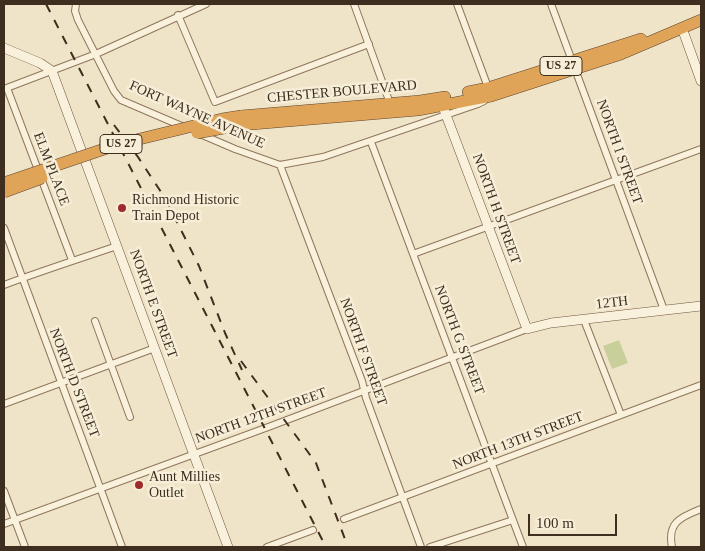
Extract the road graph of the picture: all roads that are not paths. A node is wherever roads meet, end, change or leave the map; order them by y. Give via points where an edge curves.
1 (76, 4) edge
2 (206, 4) edge
3 (354, 4) edge
4 (457, 4) edge
5 (551, 4) edge
6 (178, 15) junction
7 (701, 20) edge
8 (682, 28) junction
9 (369, 44) junction
10 (4, 48) edge
11 (96, 54) junction
12 (574, 66) junction
13 (52, 71) junction
14 (701, 80) edge
15 (6, 88) edge
16 (489, 92) junction
17 (443, 106) junction
18 (392, 108) junction
19 (371, 142) junction
20 (701, 149) edge
21 (85, 159) junction
22 (280, 165) junction
23 (616, 180) junction
24 (4, 183) edge
25 (4, 192) edge
26 (4, 228) edge
27 (488, 228) junction
28 (117, 246) junction
29 (413, 254) junction
30 (72, 260) junction
31 (21, 278) junction
32 (4, 285) edge
33 (701, 306) edge
34 (664, 310) junction
35 (584, 320) junction
36 (95, 321) dead end
37 (526, 329) junction
38 (155, 348) junction
39 (452, 358) junction
40 (111, 364) junction
41 (60, 383) junction
42 (701, 385) edge
43 (364, 391) junction
44 (4, 404) edge
45 (621, 415) junction
46 (130, 417) dead end
47 (194, 454) junction
48 (492, 464) junction
49 (100, 488) junction
50 (4, 491) edge
51 (402, 497) junction
52 (701, 509) edge
53 (344, 519) dead end
54 (14, 520) junction
55 (512, 520) junction
56 (4, 524) edge
57 (313, 530) dead end
58 (25, 547) edge
59 (122, 547) edge
60 (228, 547) edge
61 (267, 547) edge
62 (421, 547) edge
63 (430, 547) edge
64 (523, 547) edge
65 (672, 547) edge

1 - 11 street, FORT WAYNE AVENUE via 78,20
2 - 6 street
3 - 9 street
4 - 16 street
5 - 12 street, NORTH I STREET
6 - 9 street via 215,102
6 - 11 street
7 - 8 highway, CHESTER BOULEVARD / US 27
8 - 12 highway, CHESTER BOULEVARD / US 27 via 618,46
8 - 14 street
9 - 18 street
10 - 13 street
11 - 13 street
11 - 22 street, FORT WAYNE AVENUE via 121,100
12 - 16 highway, CHESTER BOULEVARD / US 27
12 - 23 street, NORTH I STREET
13 - 15 street
13 - 21 street, NORTH E STREET
15 - 30 street, ELM PLACE
16 - 17 highway, CHESTER BOULEVARD / US 27
16 - 17 street, CHESTER BOULEVARD via 478,104
17 - 18 highway, CHESTER BOULEVARD / US 27
17 - 19 street, CHESTER BOULEVARD
17 - 27 street, NORTH H STREET
18 - 21 highway, CHESTER BOULEVARD / US 27, bridge via 214,121 119,144
19 - 22 street, CHESTER BOULEVARD
19 - 29 street, NORTH G STREET
20 - 23 street
21 - 24 highway, CHESTER BOULEVARD / US 27, bridge
21 - 25 highway, CHESTER BOULEVARD / US 27, bridge
21 - 28 street, NORTH E STREET
22 - 43 street, NORTH F STREET
23 - 27 street
23 - 34 street, NORTH I STREET
26 - 31 street, NORTH D STREET
27 - 29 street
27 - 37 street, NORTH H STREET
28 - 30 street
28 - 38 street, NORTH E STREET
29 - 39 street, NORTH G STREET
30 - 31 street
31 - 32 street
31 - 41 street, NORTH D STREET
33 - 34 street, 12TH
34 - 35 street, 12TH
35 - 37 street, 12TH
35 - 45 street
36 - 40 street
37 - 39 street, NORTH 12TH STREET
38 - 40 street
38 - 47 street, NORTH E STREET
39 - 43 street, NORTH 12TH STREET
39 - 48 street, NORTH G STREET
40 - 41 street
40 - 46 street
41 - 44 street
41 - 49 street, NORTH D STREET
42 - 45 street, NORTH 13TH STREET
43 - 47 street, NORTH 12TH STREET
43 - 51 street, NORTH F STREET
45 - 48 street, NORTH 13TH STREET
47 - 49 street, NORTH 12TH STREET
47 - 60 street, NORTH E STREET
48 - 51 street, NORTH 13TH STREET
48 - 55 street, NORTH G STREET
49 - 54 street, NORTH 12TH STREET
49 - 59 street, NORTH D STREET
50 - 54 street
51 - 53 street, NORTH 13TH STREET
51 - 62 street, NORTH F STREET
52 - 65 street via 681,517 671,533
54 - 56 street, NORTH 12TH STREET
54 - 58 street
55 - 63 street
55 - 64 street, NORTH G STREET
57 - 61 street

